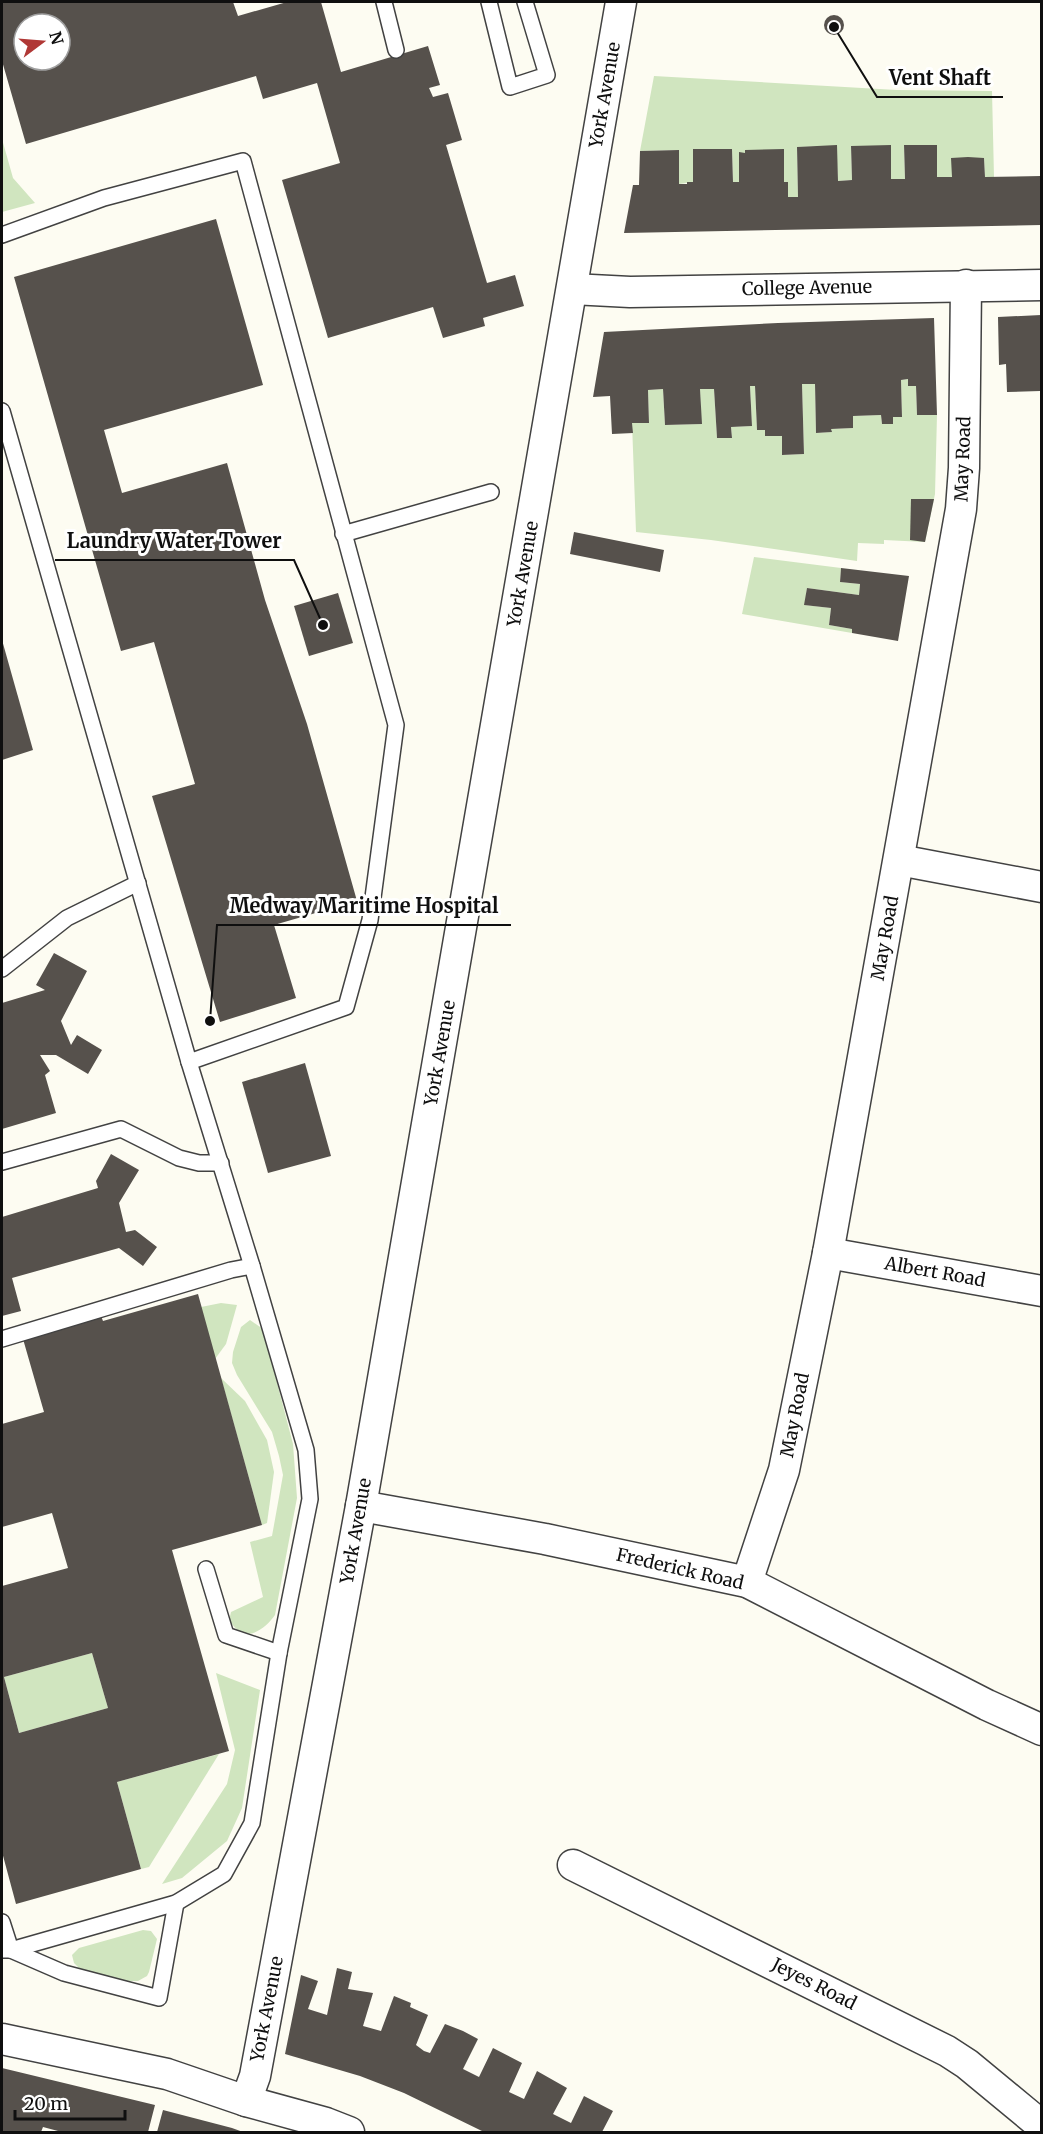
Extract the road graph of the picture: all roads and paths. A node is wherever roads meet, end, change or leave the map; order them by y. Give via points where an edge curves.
1 (384, 2) edge
2 (489, 2) edge
3 (525, 2) edge
4 (621, 2) edge
5 (396, 50) dead end
6 (2, 235) edge
7 (966, 285) junction
8 (1041, 285) edge
9 (572, 289) junction
10 (2, 411) edge
11 (491, 492) dead end
12 (343, 534) junction
13 (899, 860) junction
14 (138, 883) junction
15 (1041, 887) edge
16 (2, 969) edge
17 (189, 1062) junction
18 (2, 1162) edge
19 (221, 1163) junction
20 (828, 1253) junction
21 (252, 1266) junction
22 (1041, 1291) edge
23 (2, 1339) edge
24 (361, 1506) junction
25 (206, 1569) dead end
26 (747, 1582) junction
27 (279, 1653) junction
28 (1041, 1730) edge
29 (573, 1864) dead end
30 (176, 1903) junction
31 (2, 1922) edge
32 (6, 1950) edge
33 (2, 2039) edge
34 (246, 2101) junction
35 (1041, 2126) edge
36 (349, 2133) edge

1 - 5 lane
2 - 3 lane via 510,87 547,75
4 - 9 street, York Avenue
6 - 12 lane via 104,198 243,161
7 - 8 street, College Avenue
7 - 9 street, College Avenue via 630,292
7 - 13 street, May Road via 961,509
9 - 24 street, York Avenue
10 - 14 lane
11 - 12 lane
12 - 17 lane via 396,725 370,920 346,1007
13 - 15 street
13 - 20 street, May Road
14 - 16 lane via 66,918
14 - 17 lane
17 - 19 lane
18 - 19 lane via 121,1129 179,1158
19 - 21 lane
20 - 22 street, Albert Road
20 - 26 street, May Road via 784,1470
21 - 23 lane
21 - 27 lane via 306,1450 309,1499
24 - 26 street, Frederick Road via 545,1539
24 - 34 street, York Avenue via 255,2076
25 - 27 lane via 226,1635
26 - 28 street, Frederick Road
27 - 30 lane via 252,1822 224,1874
29 - 35 street, Jeyes Road via 947,2051
30 - 32 lane
30 - 32 lane via 159,1998 64,1973
31 - 32 lane
33 - 34 street via 167,2074
34 - 36 street

